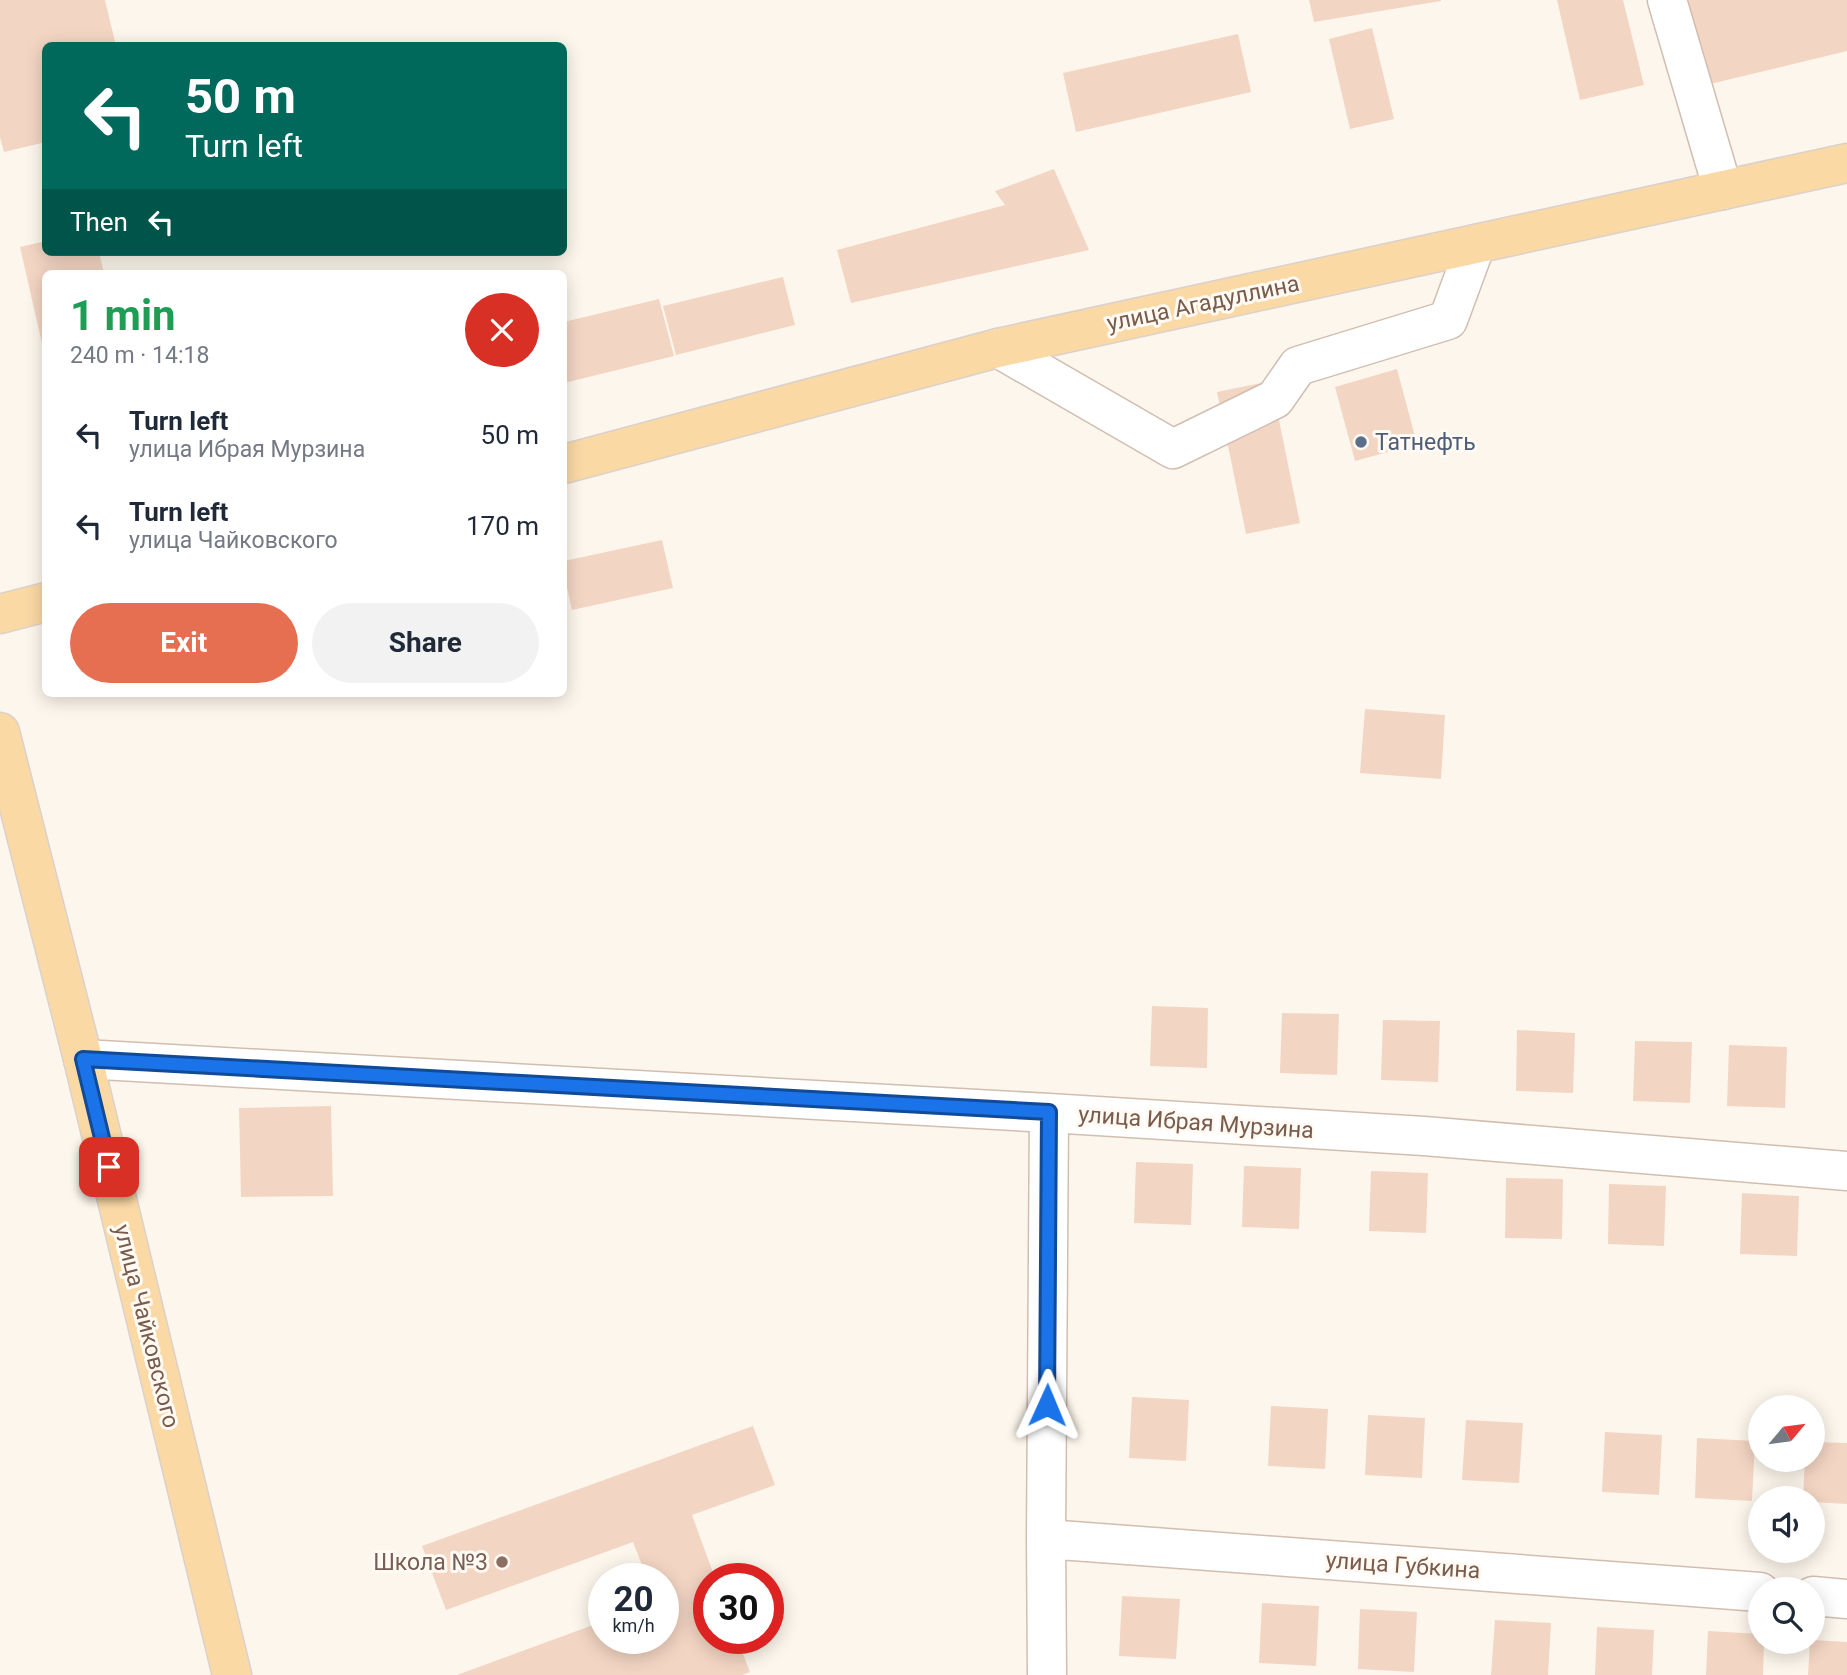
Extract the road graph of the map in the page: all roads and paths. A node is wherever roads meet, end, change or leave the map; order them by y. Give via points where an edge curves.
1 (1667, 0) edge
2 (1847, 163) edge
3 (1723, 190) junction
4 (1476, 244) junction
5 (998, 348) junction
6 (567, 463) edge
7 (42, 603) edge
8 (0, 614) edge
9 (0, 732) edge
10 (83, 1059) junction
11 (1049, 1112) junction
12 (1847, 1171) edge
13 (1046, 1539) junction
14 (1748, 1591) edge
15 (1825, 1597) edge
16 (1847, 1599) edge
17 (232, 1675) edge
18 (1046, 1675) edge

1 - 3 street
2 - 3 main road, улица Агадуллина
3 - 4 main road, улица Агадуллина
4 - 5 main road, улица Агадуллина
4 - 5 street via 1448,320 1298,366 1275,399 1173,449
5 - 6 main road, улица Агадуллина
7 - 8 main road
9 - 10 main road, улица Чайковского
10 - 11 street, улица Ибрая Мурзина
10 - 17 main road, улица Чайковского
11 - 12 street, улица Ибрая Мурзина via 1424,1136
11 - 13 street
13 - 14 street, улица Губкина
13 - 18 street
15 - 16 street

